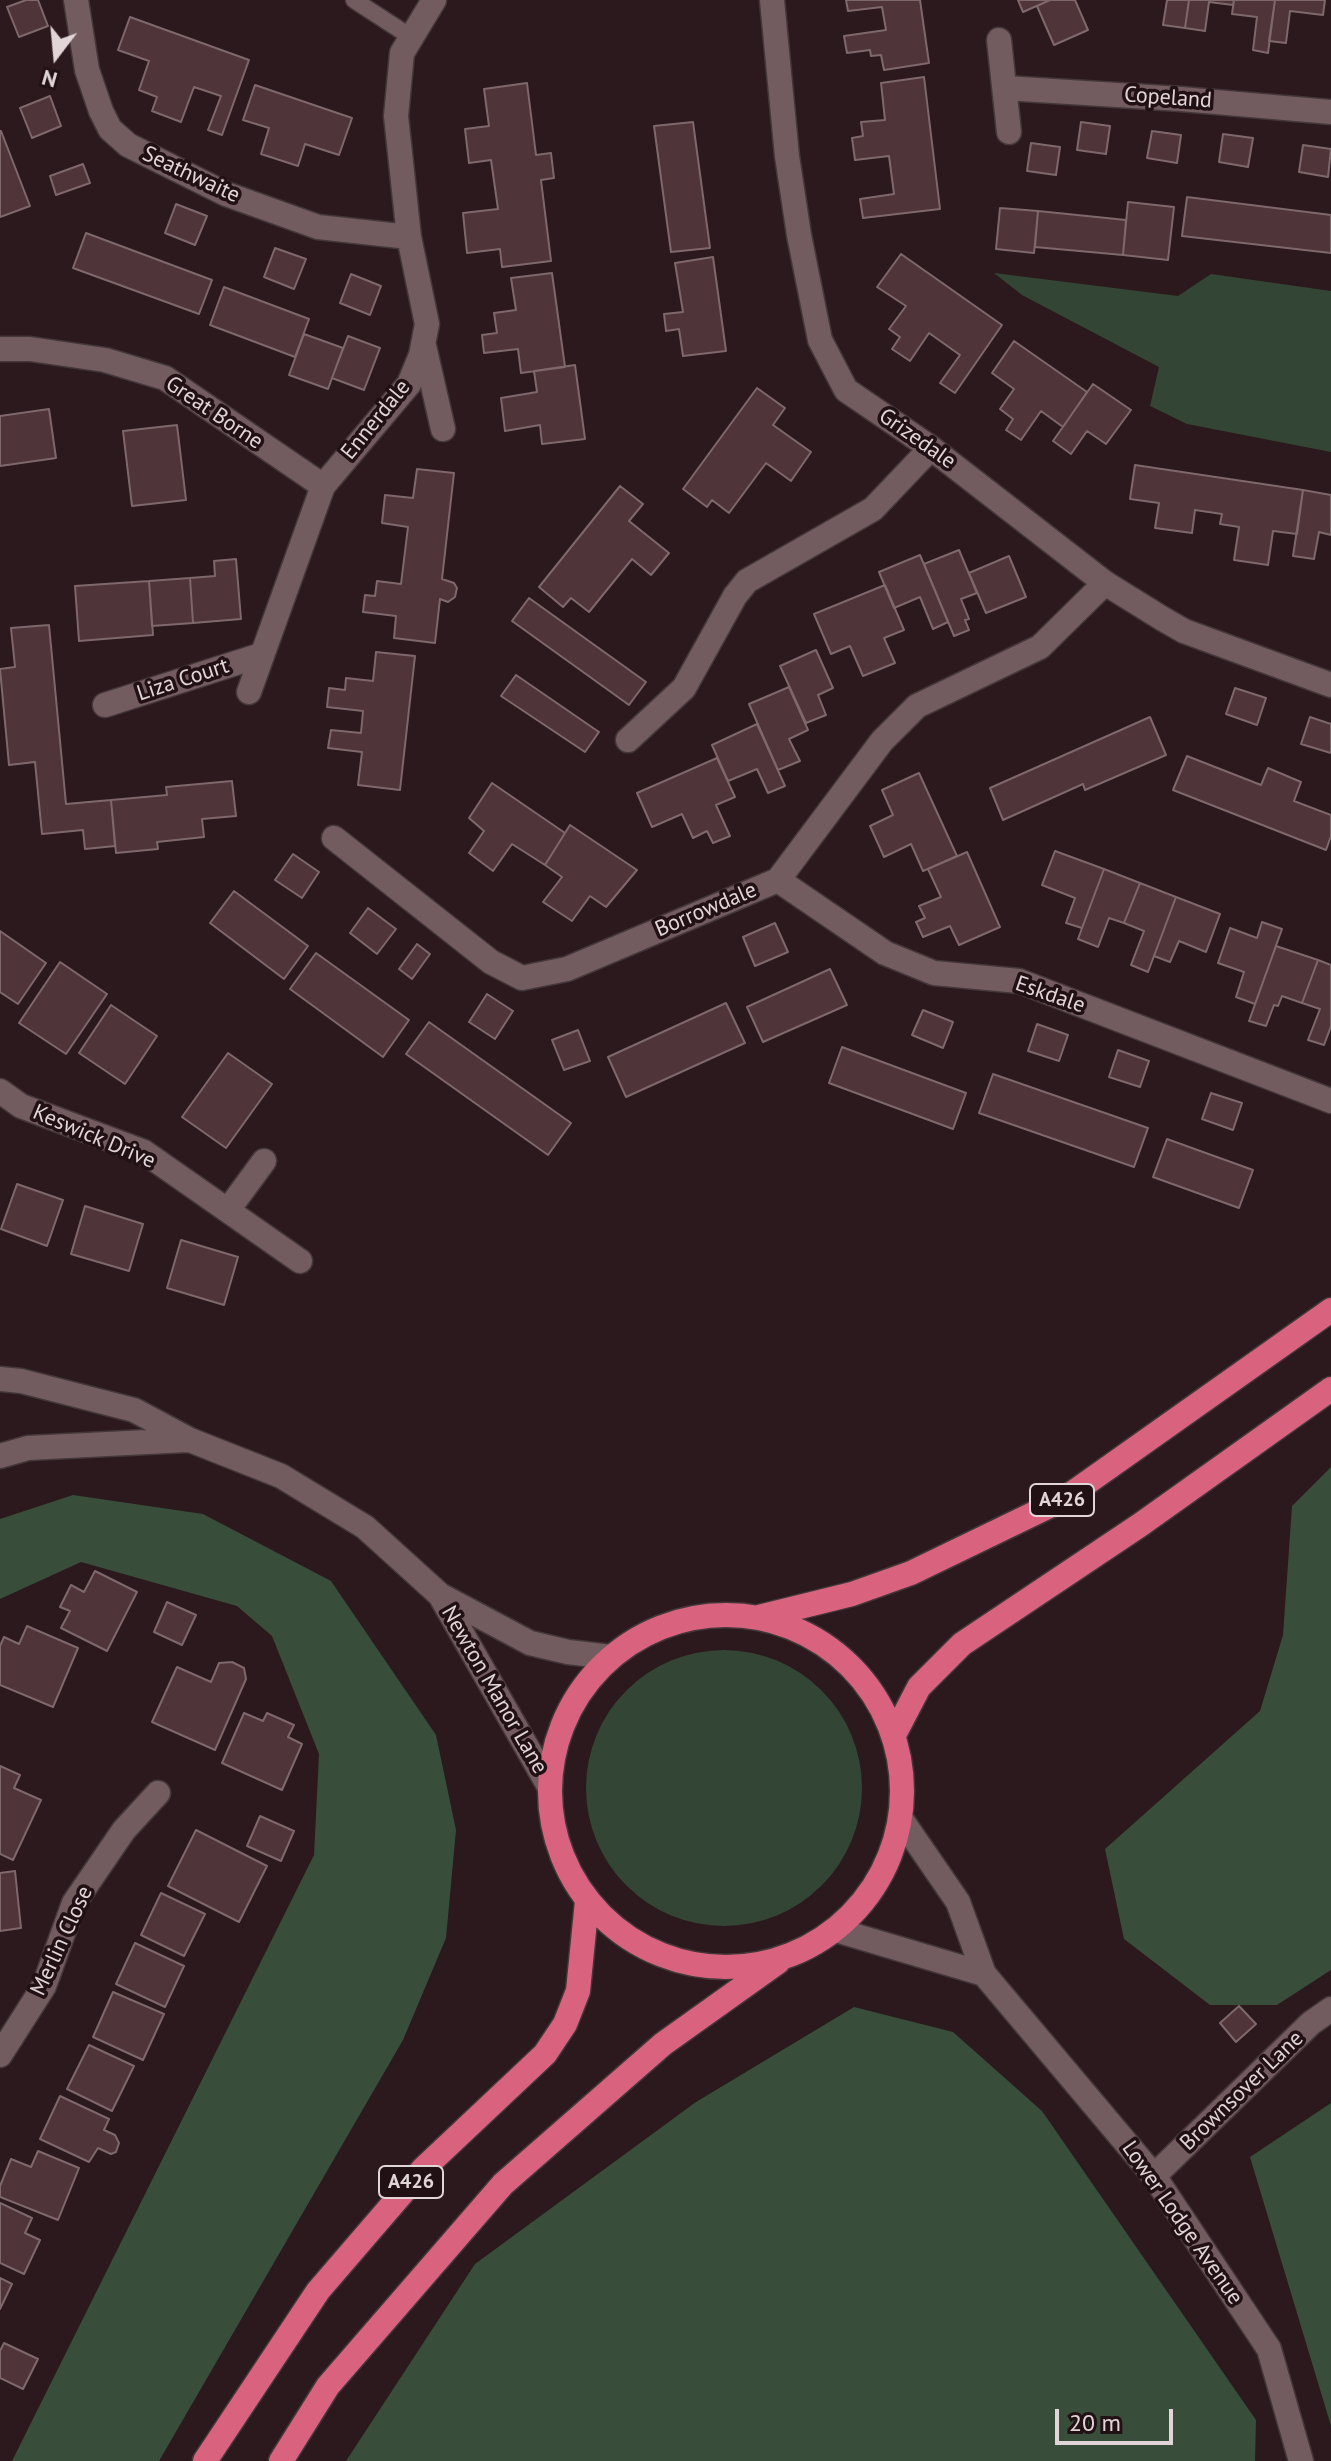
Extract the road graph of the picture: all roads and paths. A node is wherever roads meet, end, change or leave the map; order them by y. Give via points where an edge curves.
1 (76, 0) edge
2 (354, 0) edge
3 (434, 0) edge
4 (772, 0) edge
5 (411, 37) junction
6 (999, 40) dead end
7 (1005, 88) junction
8 (1331, 112) edge
9 (1009, 132) dead end
10 (409, 237) junction
11 (423, 344) junction
12 (0, 349) edge
13 (443, 429) dead end
14 (931, 448) junction
15 (323, 486) junction
16 (1105, 583) junction
17 (261, 655) junction
18 (1331, 685) edge
19 (249, 692) dead end
20 (105, 705) dead end
21 (628, 740) dead end
22 (334, 838) dead end
23 (778, 880) junction
24 (0, 1091) edge
25 (1331, 1101) edge
26 (264, 1161) dead end
27 (228, 1210) junction
28 (300, 1261) dead end
29 (1331, 1310) edge
30 (0, 1379) edge
31 (1331, 1389) edge
32 (190, 1440) junction
33 (0, 1456) edge
34 (440, 1595) junction
35 (757, 1618) junction
36 (611, 1657) junction
37 (894, 1735) junction
38 (549, 1786) junction
39 (158, 1793) dead end
40 (901, 1819) junction
41 (587, 1901) junction
42 (836, 1930) junction
43 (782, 1959) junction
44 (984, 1974) junction
45 (1331, 2009) edge
46 (0, 2055) edge
47 (1154, 2176) junction
48 (205, 2461) edge
49 (281, 2461) edge
50 (1301, 2461) edge

1 - 10 street, Seathwaite via 87,70 101,111 110,129 128,145 226,194 318,227
2 - 5 lane
3 - 5 street, Ennerdale
4 - 14 street, Grizedale via 787,156 820,340 846,390
5 - 10 street, Ennerdale via 402,53 396,116
6 - 7 street
7 - 8 street, Copeland
7 - 9 street
10 - 11 street, Ennerdale via 427,324
11 - 13 street
11 - 15 street, Ennerdale via 409,384
12 - 15 street, Great Borne via 105,360 165,378
14 - 16 street, Grizedale
14 - 21 street via 873,509 747,581 684,688
15 - 17 street, Ennerdale
16 - 18 street, Grizedale via 1184,631
16 - 23 street, Borrowdale via 1040,647 917,706 882,741
17 - 19 street, Ennerdale
17 - 20 street, Liza Court
22 - 23 street, Borrowdale via 491,962 522,978 567,969
23 - 25 street, Eskdale via 885,953 934,973 1019,981
24 - 27 street, Keswick Drive via 21,1106 144,1152
26 - 27 street
27 - 28 street, Keswick Drive
29 - 35 highway, A426 via 1064,1499 911,1573
30 - 32 street, Newton Manor Lane via 134,1410
31 - 37 highway via 962,1644 919,1687
32 - 33 street, Newton Manor Lane via 28,1448
32 - 34 street, Newton Manor Lane via 281,1476 365,1527
34 - 36 street, Newton Manor Lane via 530,1643
34 - 38 street, Newton Manor Lane
35 - 36 highway via 705,1616 654,1630
35 - 37 highway via 801,1632 841,1657 872,1693
36 - 38 highway via 578,1694 557,1738
37 - 40 highway via 902,1777
38 - 41 highway via 552,1827 566,1866
39 - 46 street, Merlin Close via 124,1830 74,1903 44,1986
40 - 42 highway via 889,1861 866,1899
40 - 44 street, Lower Lodge Avenue via 958,1902
41 - 43 highway via 627,1938 675,1961 729,1968
41 - 48 highway, A426 via 578,1991 545,2054 423,2169 318,2291
42 - 43 highway
42 - 44 street
43 - 49 highway via 663,2044 503,2184 328,2386
44 - 47 street, Lower Lodge Avenue
45 - 47 street, Brownsover Lane
47 - 50 street, Lower Lodge Avenue via 1269,2349

